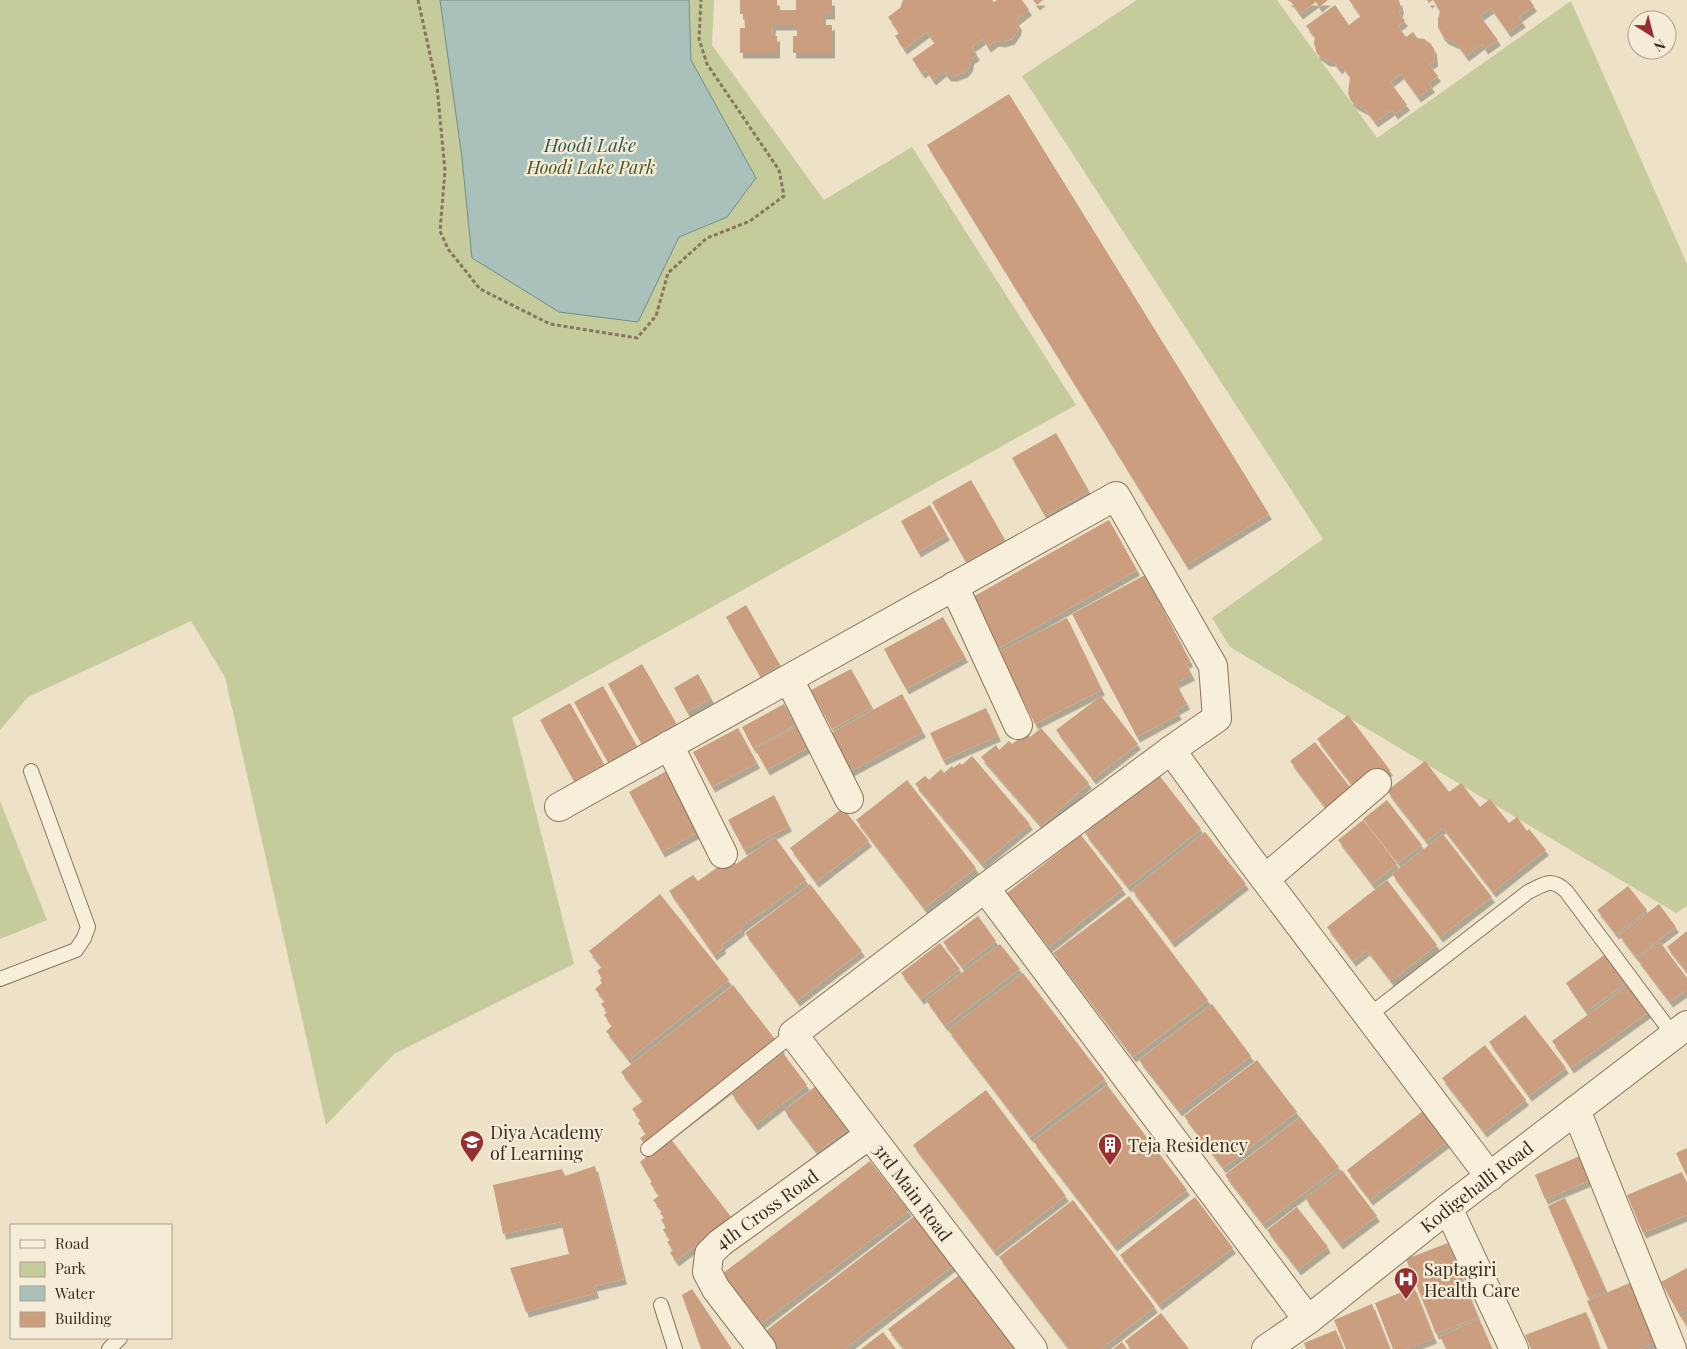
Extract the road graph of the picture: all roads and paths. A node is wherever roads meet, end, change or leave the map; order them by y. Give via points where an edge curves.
1 (418, 0) edge
2 (701, 0) edge
3 (954, 586) junction
4 (789, 678) junction
5 (1018, 725) dead end
6 (669, 745) junction
7 (1171, 750) junction
8 (31, 771) dead end
9 (1377, 783) dead end
10 (849, 799) dead end
11 (559, 807) dead end
12 (723, 854) dead end
13 (1265, 879) junction
14 (985, 888) junction
15 (0, 979) edge
16 (1368, 1016) junction
17 (1685, 1030) edge
18 (793, 1034) junction
19 (1576, 1110) junction
20 (869, 1135) junction
21 (648, 1149) dead end
22 (1490, 1177) junction
23 (1448, 1208) junction
24 (661, 1305) dead end
25 (1308, 1320) junction
26 (119, 1339) edge
27 (109, 1349) edge
28 (675, 1349) edge
29 (762, 1349) edge
30 (1033, 1349) edge
31 (1266, 1349) edge
32 (1514, 1349) edge
33 (1672, 1349) edge

1 - 2 path via 437,86 445,171 440,231 448,249 480,289 550,324 637,338 656,316 668,273 707,238 750,221 784,196 779,170 707,64 699,39
3 - 4 street
3 - 5 street
3 - 7 street via 1116,496 1213,666 1217,718
4 - 6 street
4 - 10 street
6 - 11 street
6 - 12 street
7 - 13 street
7 - 14 street
8 - 15 lane via 88,927 76,950
9 - 13 street
13 - 16 street
14 - 18 street
14 - 25 street
16 - 17 lane via 1528,892 1549,882 1559,884
16 - 22 street
17 - 19 street, Kodigehalli Road
18 - 20 street, 3rd Main Road
18 - 21 lane
19 - 22 street, Kodigehalli Road
19 - 33 street
20 - 29 street, 4th Cross Road via 709,1254 707,1272 716,1289
20 - 30 street, 3rd Main Road
22 - 23 street, Kodigehalli Road
23 - 25 street, Kodigehalli Road
23 - 32 street
24 - 28 lane
25 - 31 street, Kodigehalli Road
26 - 27 lane

